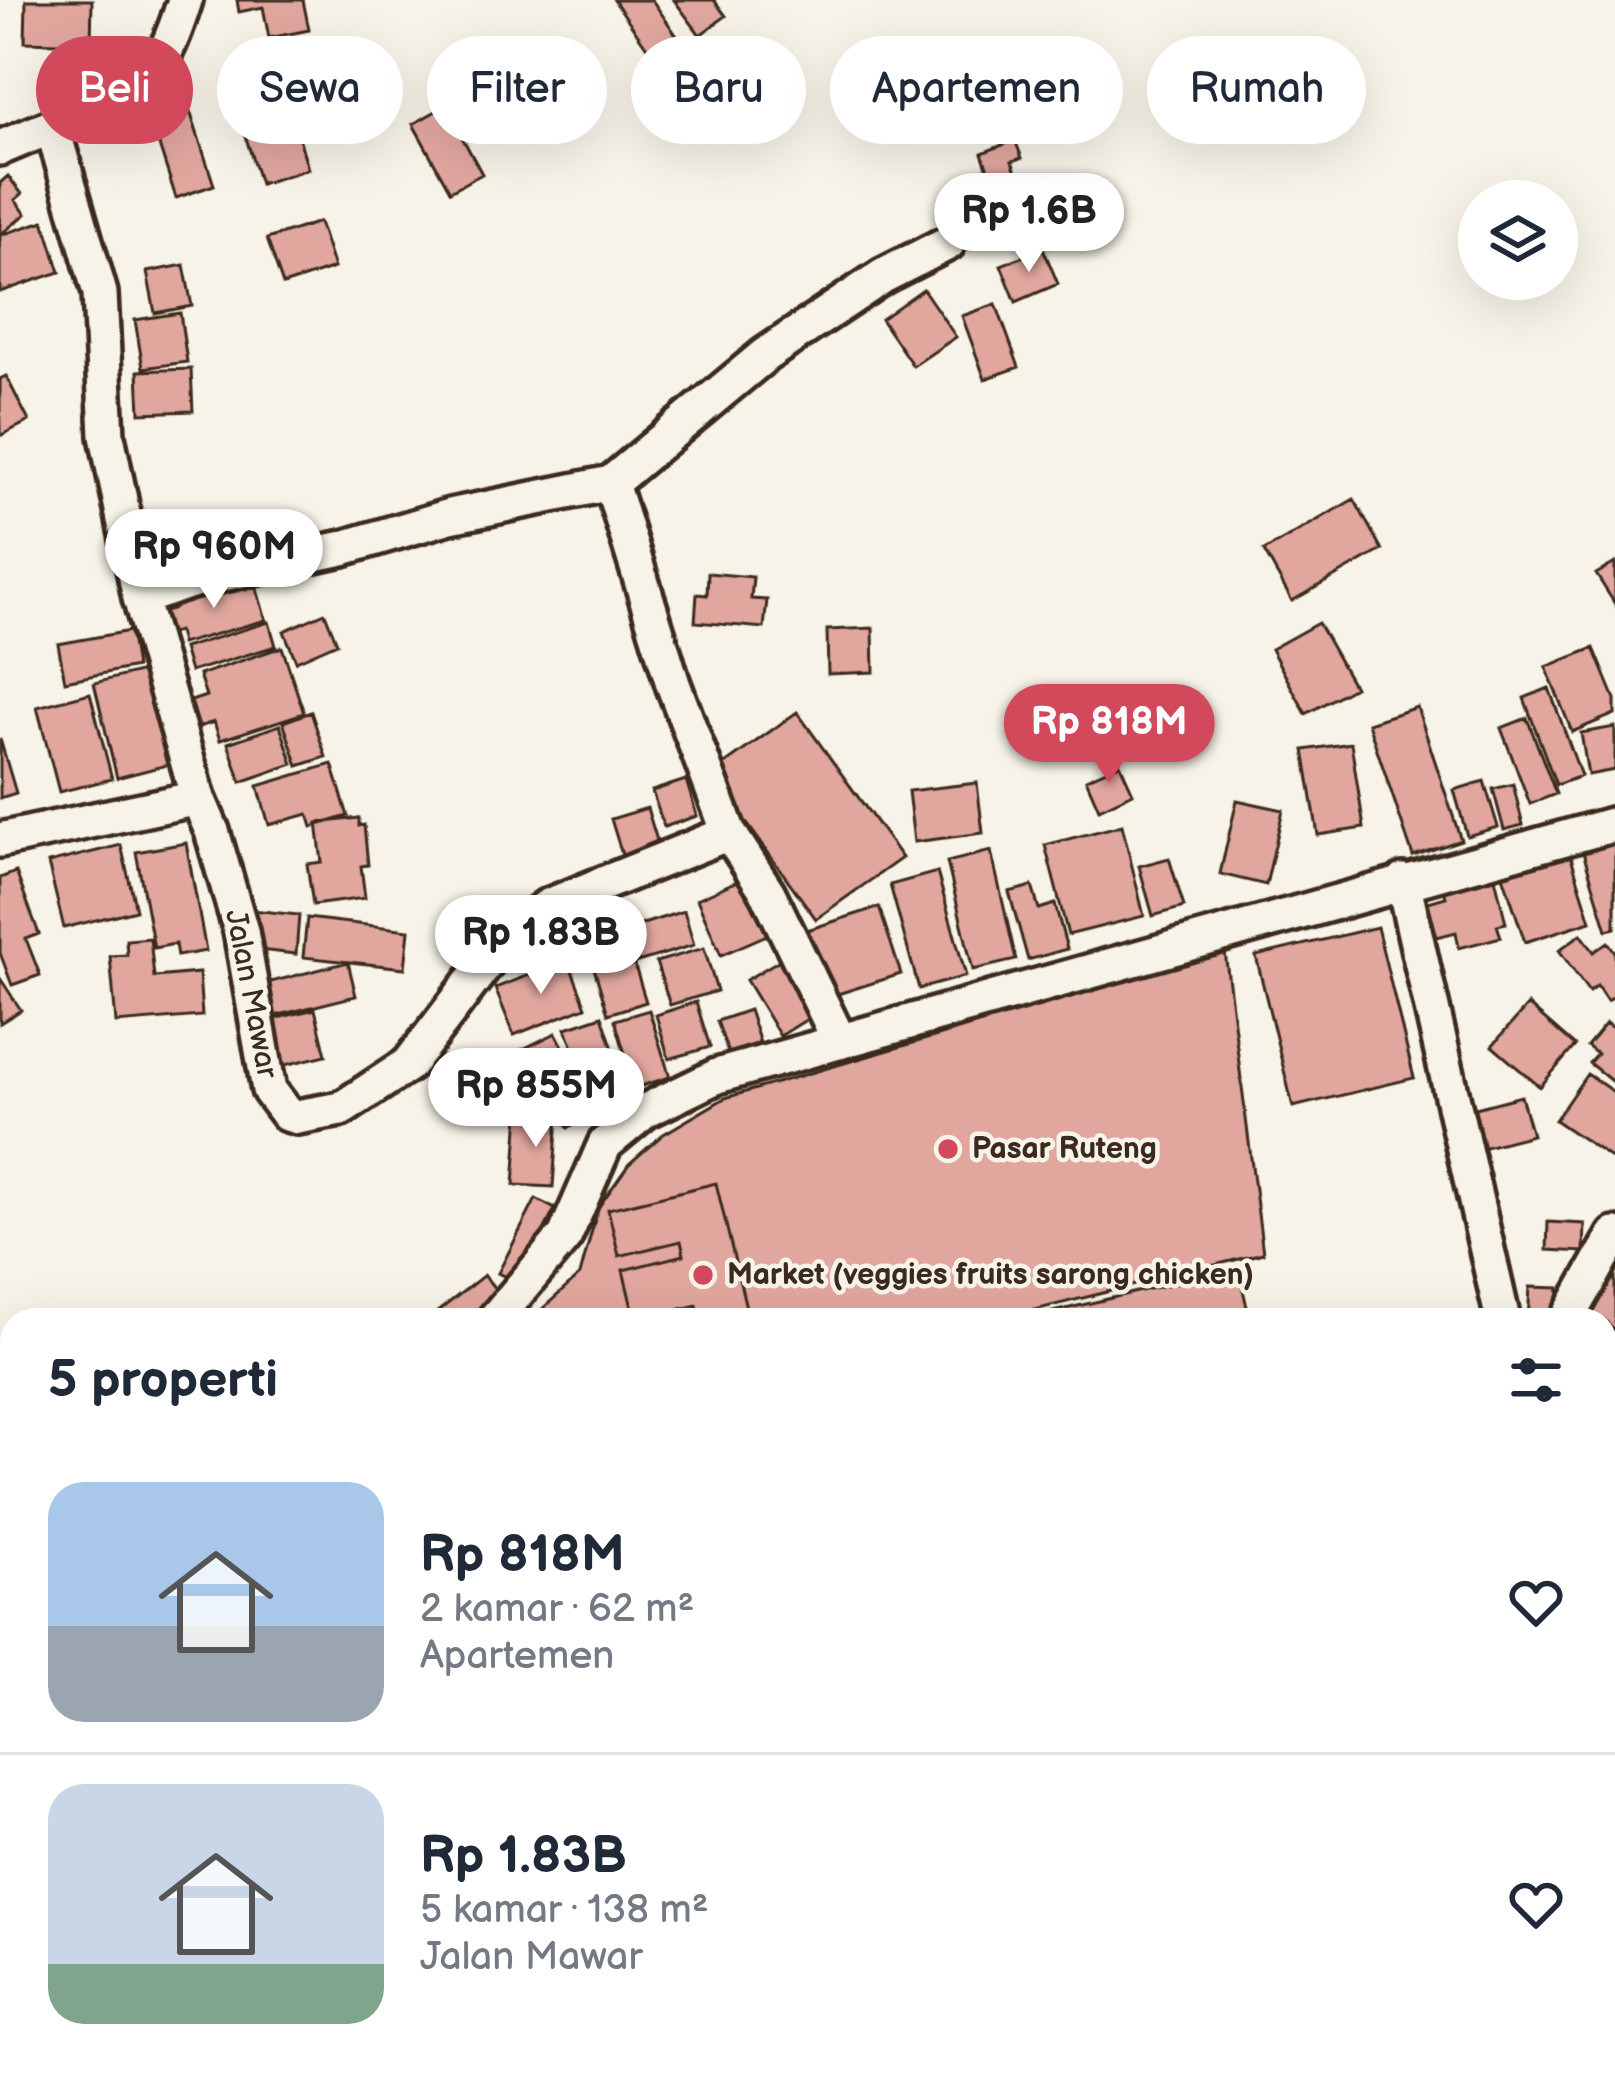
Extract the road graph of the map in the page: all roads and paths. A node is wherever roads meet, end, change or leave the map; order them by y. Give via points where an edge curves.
1 (184, 0) edge
2 (173, 36) edge
3 (36, 133) edge
4 (57, 144) edge
5 (0, 148) edge
6 (947, 243) dead end
7 (611, 483) junction
8 (140, 598) junction
9 (198, 798) junction
10 (1615, 824) edge
11 (729, 832) junction
12 (0, 840) edge
13 (1403, 881) junction
14 (840, 1042) junction
15 (1615, 1235) edge
16 (504, 1308) edge
17 (1500, 1308) edge
18 (1574, 1308) edge

1 - 2 street
3 - 5 street
4 - 8 street via 97,277 107,436
6 - 7 street via 764,355
7 - 8 street via 450,516
7 - 11 street
8 - 9 street
9 - 11 street, Jalan Mawar via 241,932 269,1090 297,1117 341,1109 409,1064 506,937 548,906
9 - 12 street
10 - 13 street
11 - 14 street
13 - 14 street
13 - 17 street
14 - 16 street via 718,1076 645,1111 605,1144 565,1236
15 - 18 street

